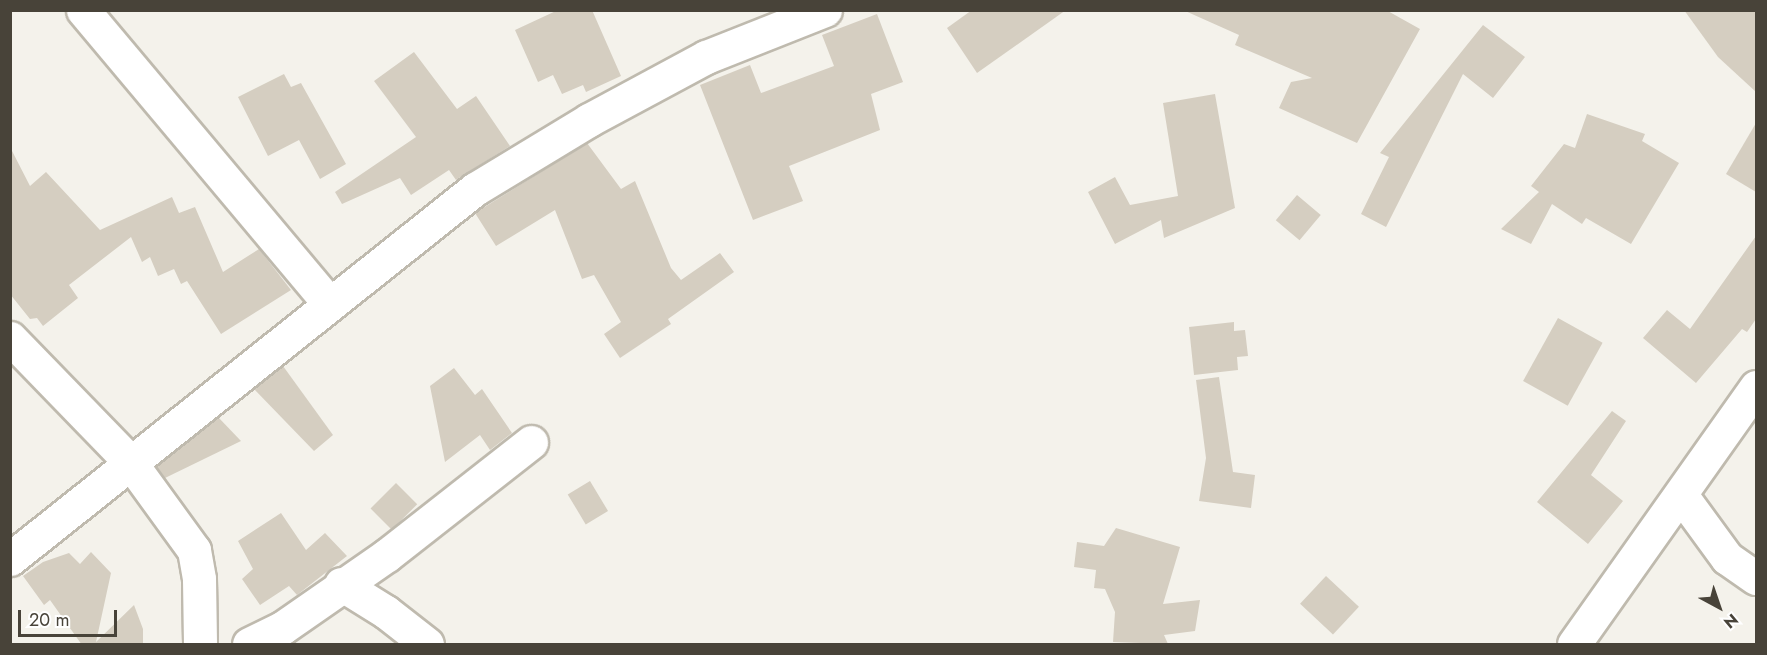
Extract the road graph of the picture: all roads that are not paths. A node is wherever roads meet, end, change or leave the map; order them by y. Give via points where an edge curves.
1 (83, 10) edge
2 (825, 10) edge
3 (330, 304) junction
4 (10, 338) edge
5 (1756, 387) edge
6 (531, 442) dead end
7 (130, 462) junction
8 (1681, 495) junction
9 (10, 559) edge
10 (1756, 578) edge
11 (341, 584) junction
12 (200, 645) edge
13 (249, 645) edge
14 (427, 645) edge
15 (1574, 645) edge

1 - 3 street
2 - 3 street via 706,57 589,120 476,189
3 - 7 street
4 - 7 street
5 - 8 street
6 - 11 street via 387,555
7 - 9 street
7 - 12 street via 194,550 200,579
8 - 10 street via 1727,558
8 - 15 street
11 - 13 street via 282,628
11 - 14 street via 386,612

